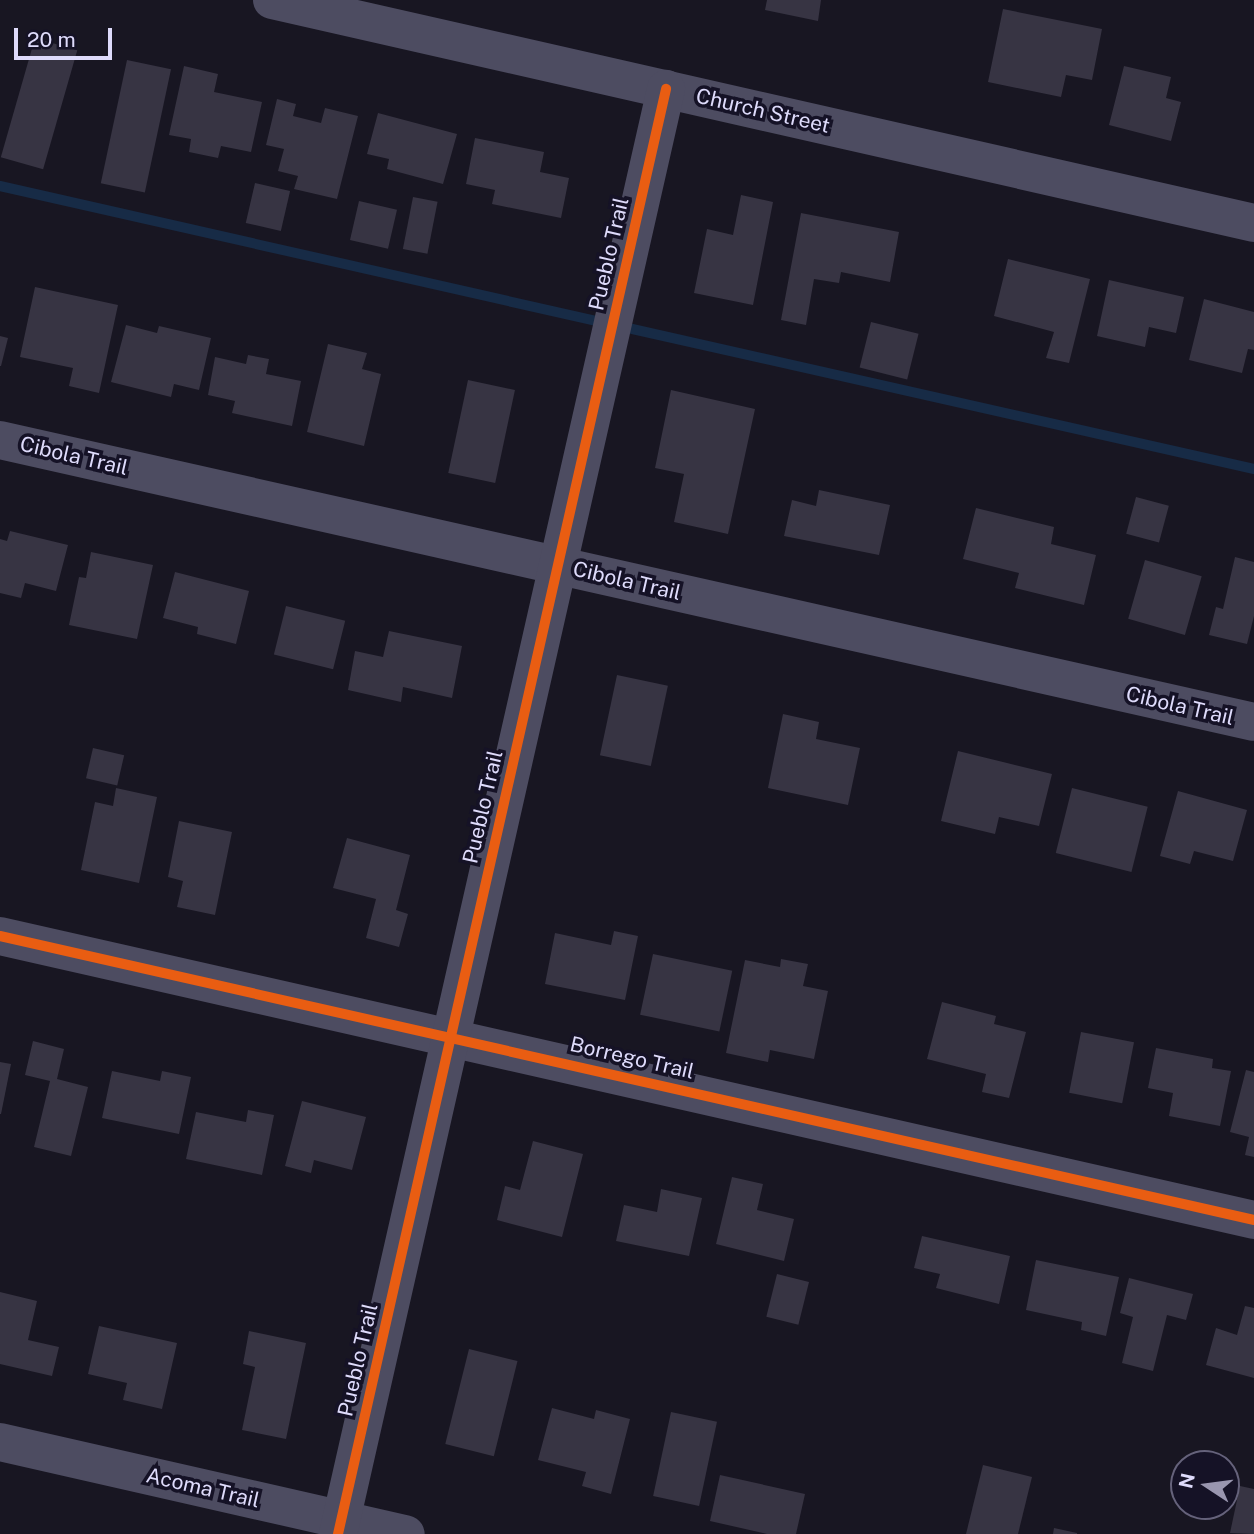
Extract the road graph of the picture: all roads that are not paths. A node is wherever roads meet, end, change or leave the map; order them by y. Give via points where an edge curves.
1 (272, 0) edge
2 (666, 89) junction
3 (1254, 223) edge
4 (0, 440) edge
5 (558, 566) junction
6 (1254, 722) edge
7 (0, 936) edge
8 (452, 1036) junction
9 (1254, 1220) edge
10 (0, 1443) edge
11 (340, 1527) edge
12 (406, 1534) edge

1 - 2 street, Church Street
2 - 3 street, Church Street
2 - 5 street, Pueblo Trail
4 - 5 street, Cibola Trail
5 - 6 street, Cibola Trail
5 - 8 street, Pueblo Trail
7 - 8 street, Borrego Trail
8 - 9 street, Borrego Trail
8 - 11 street, Pueblo Trail
10 - 11 street, Acoma Trail
11 - 12 street, Acoma Trail

